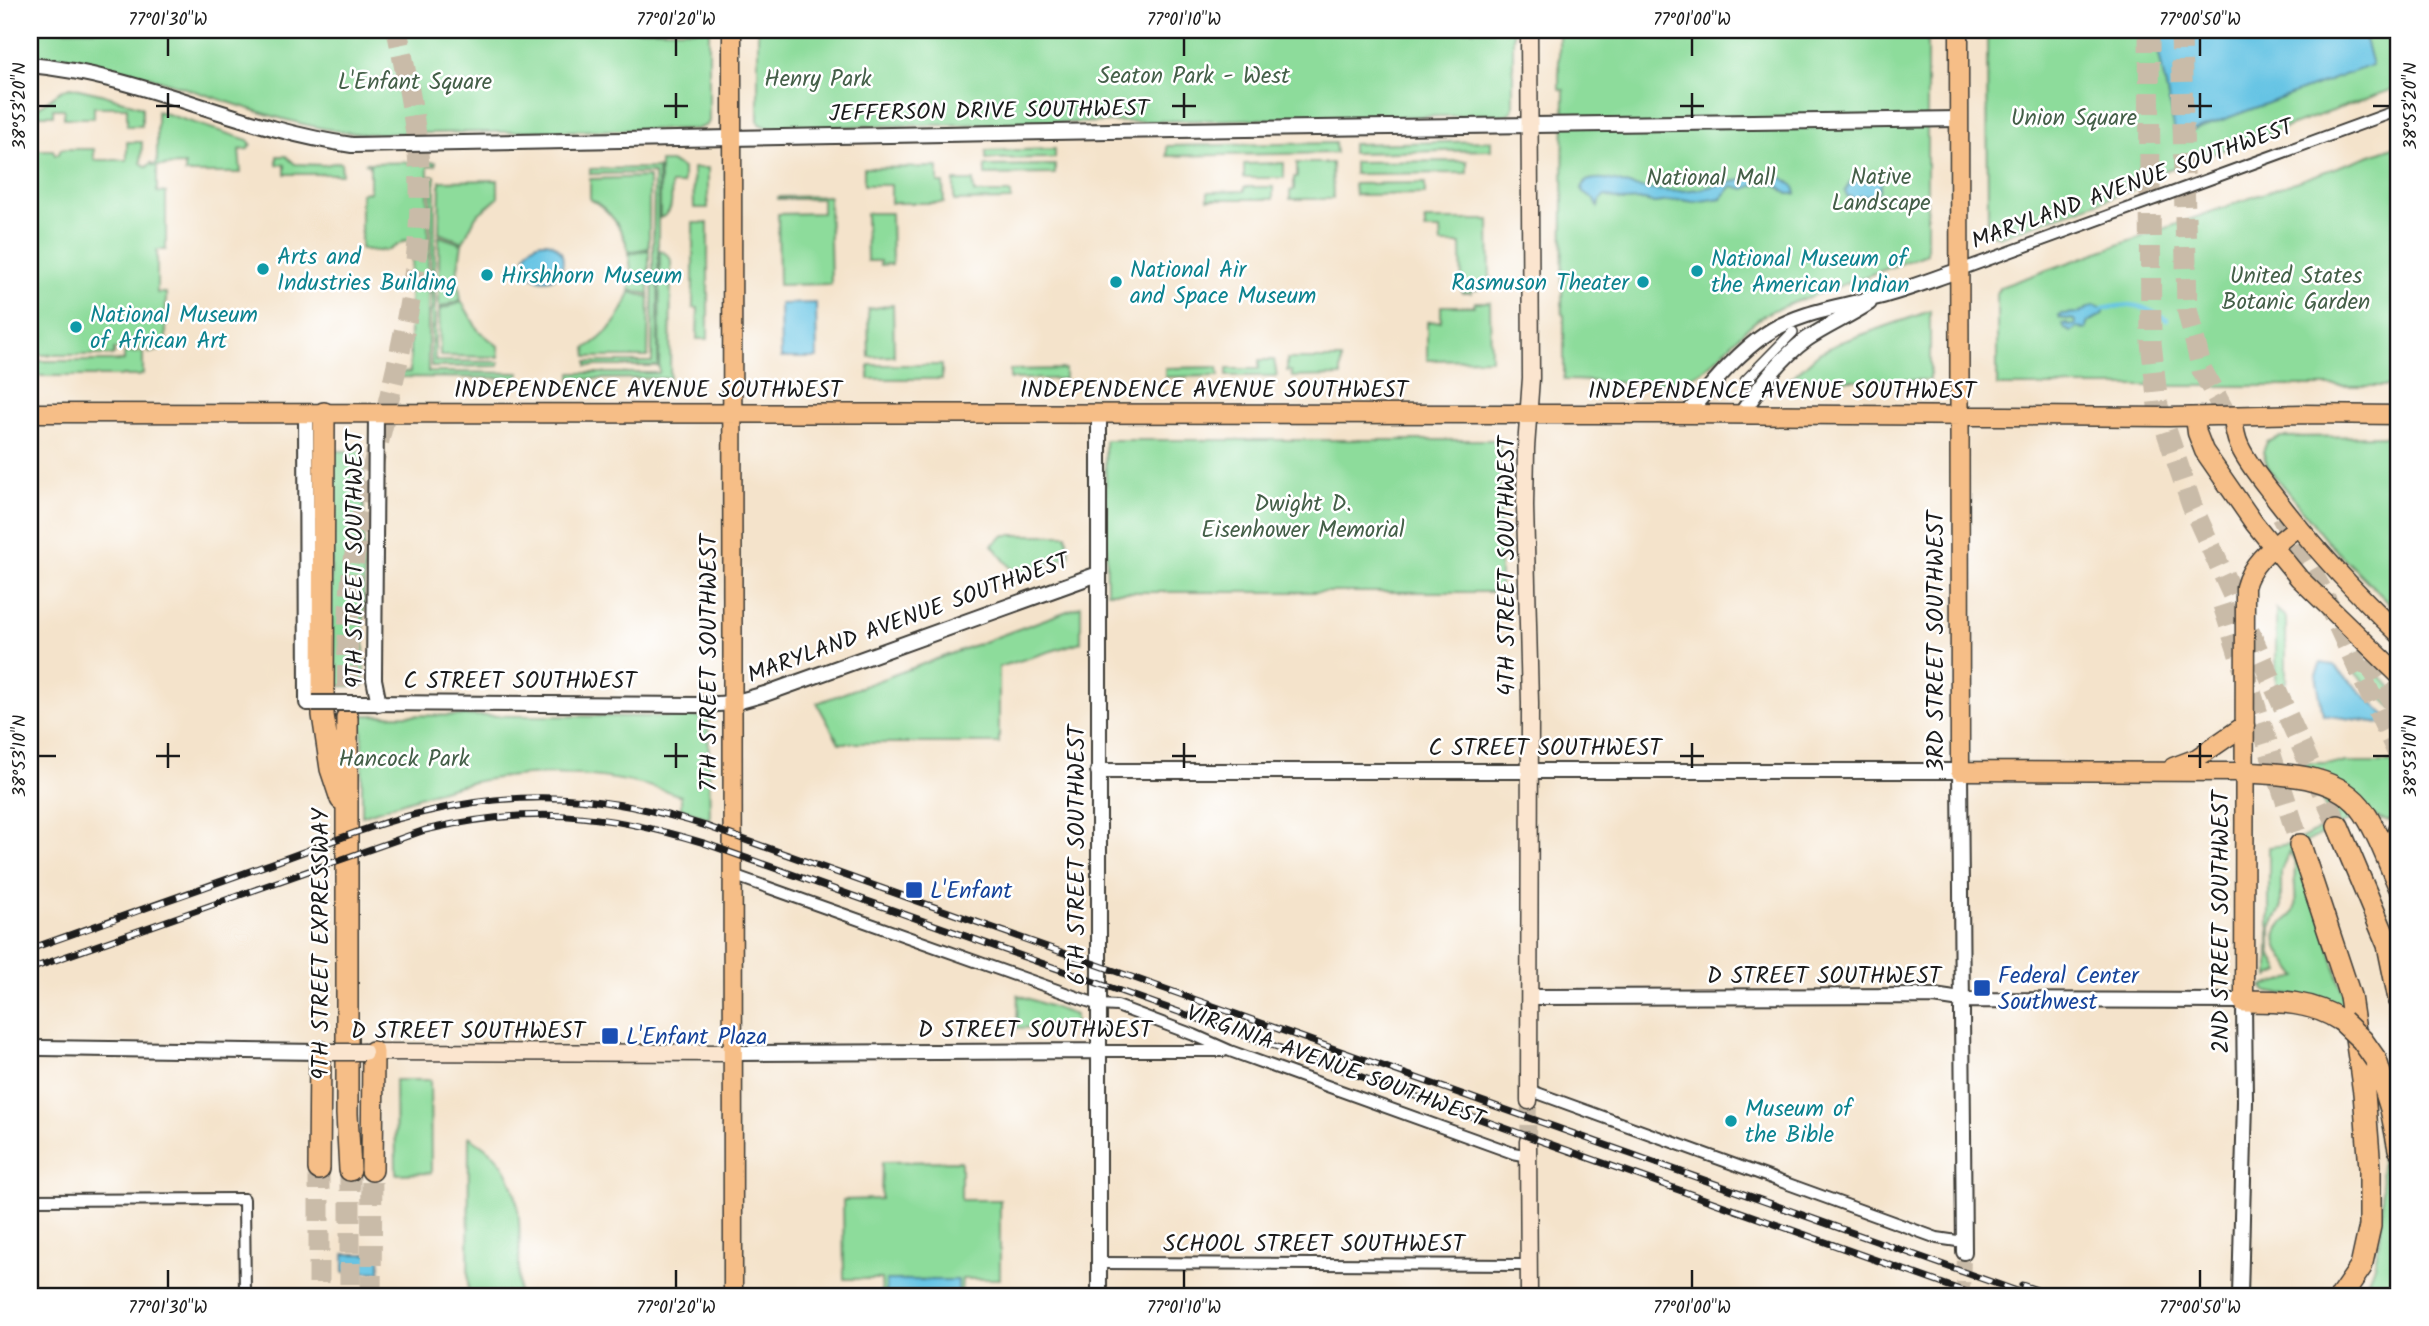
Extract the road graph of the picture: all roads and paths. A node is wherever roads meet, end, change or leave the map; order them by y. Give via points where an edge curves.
1 (732, 30) edge
2 (1529, 30) edge
3 (1959, 30) edge
4 (30, 65) edge
5 (2399, 110) edge
6 (1959, 118) junction
7 (1529, 125) junction
8 (732, 138) junction
9 (1960, 270) junction
10 (1879, 297) junction
11 (1793, 332) dead end
12 (1745, 381) dead end
13 (30, 413) edge
14 (315, 413) junction
15 (376, 413) junction
16 (732, 413) junction
17 (1099, 414) junction
18 (1528, 414) junction
19 (1687, 414) junction
20 (1741, 414) junction
21 (1961, 415) junction
22 (2399, 415) edge
23 (2234, 416) junction
24 (2195, 417) junction
25 (2297, 527) junction
26 (2274, 547) junction
27 (1098, 574) junction
28 (2399, 634) edge
29 (2399, 675) edge
30 (310, 702) joint
31 (733, 702) junction
32 (379, 704) junction
33 (354, 711) junction
34 (2245, 725) junction
35 (1098, 771) junction
36 (1960, 771) junction
37 (2163, 771) junction
38 (1529, 772) junction
39 (2244, 772) junction
40 (346, 818) junction
41 (2338, 826) tunnel mouth
42 (2399, 830) edge
43 (2300, 845) tunnel mouth
44 (733, 875) junction
45 (2397, 880) edge
46 (2388, 945) junction
47 (2399, 972) edge
48 (1530, 997) junction
49 (2399, 999) edge
50 (1961, 1000) junction
51 (2244, 1001) junction
52 (1099, 1005) junction
53 (41, 1048) dead end
54 (1098, 1051) junction
55 (1230, 1051) junction
56 (325, 1052) junction
57 (368, 1052) junction
58 (734, 1053) junction
59 (1529, 1096) joint
60 (1528, 1148) joint
61 (2399, 1149) edge
62 (319, 1169) tunnel mouth
63 (30, 1200) edge
64 (1964, 1247) joint
65 (1099, 1263) junction
66 (1528, 1265) junction
67 (245, 1296) edge
68 (733, 1296) edge
69 (1099, 1296) edge
70 (1528, 1296) edge
71 (2240, 1296) edge
72 (2341, 1296) edge

1 - 8 main road, 7TH STREET SOUTHWEST
2 - 7 main road, 4TH STREET SOUTHWEST
3 - 6 main road, 3RD STREET SOUTHWEST
4 - 8 street, JEFFERSON DRIVE SOUTHWEST via 111,79 299,136 352,145
5 - 9 street, MARYLAND AVENUE SOUTHWEST
6 - 7 street, JEFFERSON DRIVE SOUTHWEST
6 - 9 main road, 3RD STREET SOUTHWEST
7 - 8 street, JEFFERSON DRIVE SOUTHWEST
7 - 18 main road, 4TH STREET SOUTHWEST
8 - 16 main road, 7TH STREET SOUTHWEST
9 - 10 street, MARYLAND AVENUE SOUTHWEST
9 - 21 main road, 3RD STREET SOUTHWEST
10 - 19 street, MARYLAND AVENUE SOUTHWEST via 1832,307 1767,334
10 - 20 street, MARYLAND AVENUE SOUTHWEST via 1792,351
11 - 12 street
13 - 14 main road, INDEPENDENCE AVENUE SOUTHWEST
14 - 15 main road, INDEPENDENCE AVENUE SOUTHWEST
14 - 30 street, 9TH STREET SOUTHWEST
14 - 40 highway via 323,715 331,769
15 - 16 main road, INDEPENDENCE AVENUE SOUTHWEST
15 - 32 street, 9TH STREET SOUTHWEST via 374,679
16 - 17 main road, INDEPENDENCE AVENUE SOUTHWEST
16 - 31 main road, 7TH STREET SOUTHWEST
17 - 18 main road, INDEPENDENCE AVENUE SOUTHWEST
17 - 27 street, 6TH STREET SOUTHWEST
18 - 19 main road, INDEPENDENCE AVENUE SOUTHWEST
18 - 38 main road, 4TH STREET SOUTHWEST
19 - 20 main road, INDEPENDENCE AVENUE SOUTHWEST
20 - 21 main road, INDEPENDENCE AVENUE SOUTHWEST
21 - 24 main road, INDEPENDENCE AVENUE SOUTHWEST
21 - 36 main road, 3RD STREET SOUTHWEST
22 - 23 main road, INDEPENDENCE AVENUE SOUTHWEST
23 - 24 main road, INDEPENDENCE AVENUE SOUTHWEST
23 - 25 main road via 2235,433 2247,460
24 - 26 main road via 2204,451
25 - 26 main road, 2ND STREET SOUTHWEST
25 - 28 main road
26 - 29 main road via 2299,578
26 - 34 main road, 2ND STREET SOUTHWEST via 2257,561 2245,587
27 - 31 street, MARYLAND AVENUE SOUTHWEST
27 - 35 street, 6TH STREET SOUTHWEST
30 - 33 street, C STREET SOUTHWEST, bridge
31 - 32 street, C STREET SOUTHWEST
31 - 44 main road, 7TH STREET SOUTHWEST
32 - 33 street, C STREET SOUTHWEST
33 - 40 highway, 9TH STREET EXPRESSWAY
34 - 37 main road via 2197,758
34 - 39 main road, 2ND STREET SOUTHWEST
35 - 38 street, C STREET SOUTHWEST
35 - 52 street, 6TH STREET SOUTHWEST
36 - 37 main road, C STREET SOUTHWEST
36 - 38 street, C STREET SOUTHWEST
36 - 50 street, 3RD STREET SOUTHWEST
37 - 39 main road, C STREET SOUTHWEST
38 - 48 main road, 4TH STREET SOUTHWEST
39 - 45 highway via 2296,775 2344,793 2366,815
39 - 51 main road, 2ND STREET SOUTHWEST
40 - 57 highway, 9TH STREET EXPRESSWAY via 346,1114 354,1170
41 - 46 highway
42 - 45 highway via 2394,848
43 - 72 highway via 2350,996 2364,1093 2370,1226 2361,1267
44 - 52 street, VIRGINIA AVENUE SOUTHWEST
44 - 58 main road, 7TH STREET SOUTHWEST
46 - 47 highway
46 - 49 highway
48 - 50 street, D STREET SOUTHWEST via 1934,996
48 - 59 main road, 4TH STREET SOUTHWEST
50 - 51 street, D STREET SOUTHWEST
50 - 64 street, 3RD STREET SOUTHWEST
51 - 61 highway, bridge via 2295,1002 2322,1009 2362,1040 2376,1060
51 - 71 street, 2ND STREET SOUTHWEST
52 - 54 street, 6TH STREET SOUTHWEST
52 - 55 street, VIRGINIA AVENUE SOUTHWEST via 1117,1006
53 - 56 street, D STREET SOUTHWEST
54 - 55 street, D STREET SOUTHWEST
54 - 58 street, D STREET SOUTHWEST
54 - 65 street, 6TH STREET SOUTHWEST
55 - 60 street, VIRGINIA AVENUE SOUTHWEST via 1513,1153
56 - 57 main road, D STREET SOUTHWEST, bridge
56 - 62 highway
57 - 58 main road, D STREET SOUTHWEST
58 - 68 main road, 7TH STREET SOUTHWEST
59 - 64 street
60 - 66 main road
63 - 67 street via 244,1199
65 - 66 street, SCHOOL STREET SOUTHWEST
65 - 69 street, 6TH STREET SOUTHWEST
66 - 70 main road

